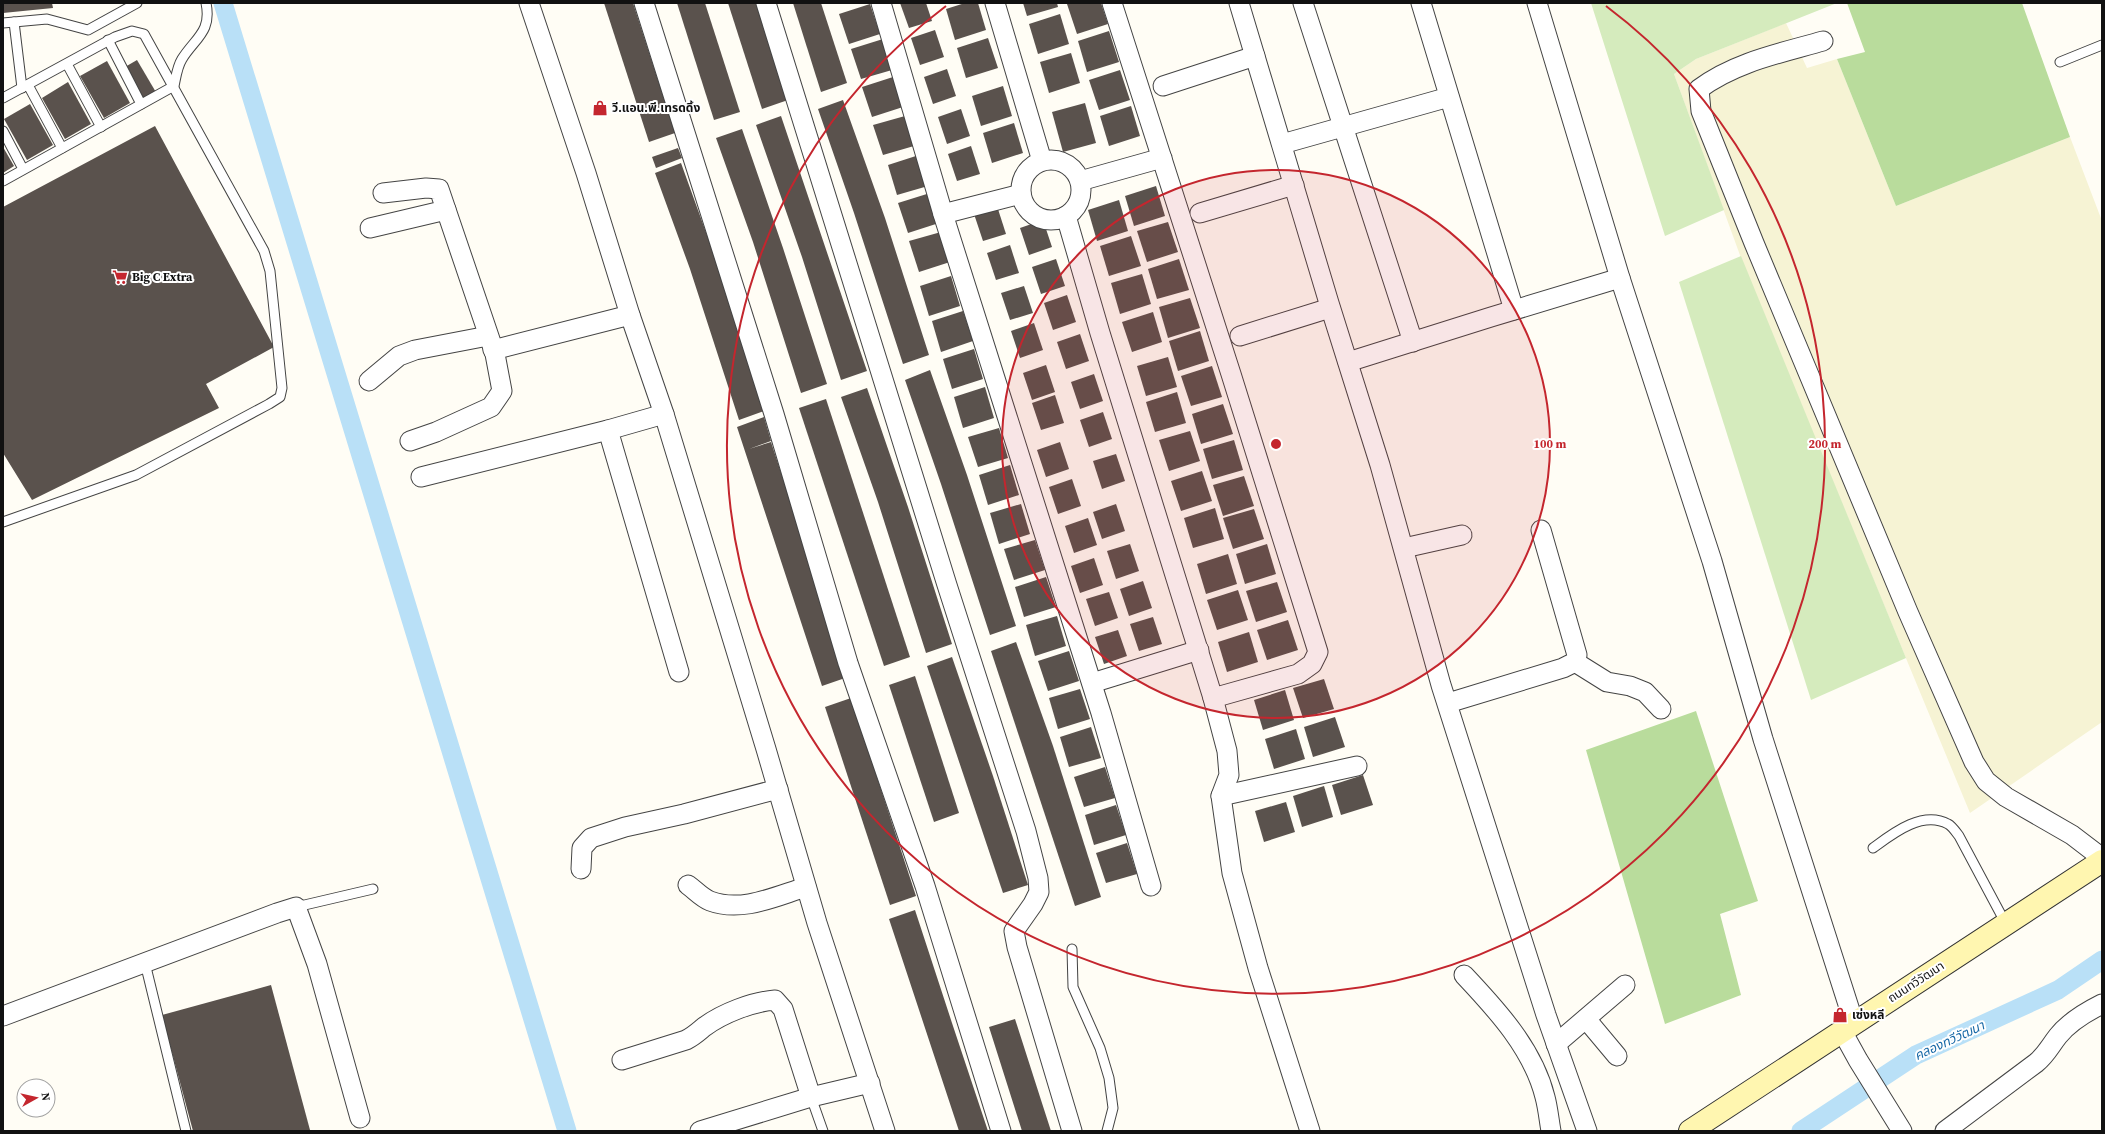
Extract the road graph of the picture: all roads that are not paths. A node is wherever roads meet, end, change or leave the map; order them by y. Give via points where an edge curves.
1 (137, 3) edge
2 (206, 3) edge
3 (529, 3) edge
4 (644, 3) edge
5 (766, 3) edge
6 (882, 3) edge
7 (995, 3) edge
8 (1112, 3) edge
9 (1239, 3) edge
10 (1303, 3) edge
11 (1421, 3) edge
12 (1537, 3) edge
13 (14, 22) junction
14 (3, 23) edge
15 (108, 40) junction
16 (1823, 41) dead end
17 (2102, 45) edge
18 (1255, 56) junction
19 (2060, 62) dead end
20 (67, 64) junction
21 (25, 86) junction
22 (174, 86) junction
23 (1163, 86) dead end
24 (1449, 97) junction
25 (3, 98) edge
26 (141, 104) junction
27 (100, 127) junction
28 (1342, 127) junction
29 (3, 131) edge
30 (1282, 144) junction
31 (62, 148) junction
32 (1162, 158) junction
33 (1042, 161) junction
34 (24, 169) junction
35 (3, 181) edge
36 (1080, 181) junction
37 (1294, 185) junction
38 (383, 193) dead end
39 (1021, 194) junction
40 (446, 210) junction
41 (1200, 213) dead end
42 (943, 214) junction
43 (1066, 216) junction
44 (370, 228) dead end
45 (1620, 278) junction
46 (1330, 308) junction
47 (1514, 310) junction
48 (630, 315) junction
49 (1240, 336) dead end
50 (1413, 342) junction
51 (490, 343) junction
52 (1348, 362) junction
53 (369, 381) dead end
54 (664, 414) junction
55 (608, 430) junction
56 (410, 441) dead end
57 (421, 477) dead end
58 (3, 522) edge
59 (1541, 530) dead end
60 (1462, 534) dead end
61 (1404, 548) junction
62 (1199, 650) junction
63 (1575, 662) junction
64 (679, 672) dead end
65 (1092, 683) junction
66 (1214, 698) junction
67 (1448, 703) junction
68 (1661, 709) dead end
69 (1357, 766) dead end
70 (778, 790) junction
71 (1221, 796) junction
72 (1873, 848) dead end
73 (2102, 859) edge
74 (581, 869) dead end
75 (688, 885) dead end
76 (1151, 886) dead end
77 (806, 887) junction
78 (373, 888) dead end
79 (296, 908) junction
80 (2006, 924) junction
81 (1072, 949) dead end
82 (145, 963) junction
83 (1464, 975) dead end
84 (1625, 985) dead end
85 (2102, 1004) edge
86 (3, 1016) edge
87 (1586, 1019) junction
88 (1848, 1027) junction
89 (1556, 1044) junction
90 (1617, 1056) dead end
91 (622, 1060) dead end
92 (870, 1083) junction
93 (811, 1097) junction
94 (360, 1118) dead end
95 (186, 1131) edge
96 (700, 1131) edge
97 (823, 1131) edge
98 (885, 1131) edge
99 (1001, 1131) edge
100 (1072, 1131) edge
101 (1106, 1131) edge
102 (1310, 1131) edge
103 (1551, 1131) edge
104 (1587, 1131) edge
105 (1690, 1131) edge
106 (1902, 1131) edge
107 (1945, 1131) edge

1 - 13 lane via 88,30 47,19
2 - 22 lane via 205,27 199,39 182,59
3 - 48 street
4 - 99 street via 774,414 848,663 925,886
5 - 100 street via 1026,831 1039,892 1014,931
6 - 42 street
7 - 33 street
8 - 32 street
9 - 18 street
10 - 28 street
11 - 24 street
12 - 45 street
13 - 14 lane
13 - 21 lane
15 - 20 lane
15 - 22 lane via 127,32 141,32
15 - 26 lane
16 - 73 street via 1744,64 1711,80 1699,89 1701,111 1908,612 1974,762 1986,781 2006,797 2072,835
17 - 19 lane
18 - 23 street
18 - 30 street
20 - 21 lane
20 - 27 lane
21 - 25 lane
21 - 31 lane
22 - 26 lane
22 - 58 lane via 264,251 270,271 282,395 136,475
24 - 28 street
24 - 47 street
26 - 27 lane
27 - 31 lane
28 - 30 street
28 - 50 street
29 - 34 lane
30 - 37 street
31 - 34 lane
32 - 36 street
32 - 66 street via 1318,652 1312,664 1298,674
33 - 36 street via 1065,163 1074,170
33 - 39 street via 1032,166 1025,174
34 - 35 lane
36 - 43 street via 1079,201 1074,210
37 - 41 street
37 - 46 street
38 - 40 street via 439,189
39 - 42 street
39 - 43 street via 1025,205 1033,214 1043,219 1055,220
40 - 44 street
40 - 51 street
42 - 65 street
43 - 62 street
45 - 47 street
45 - 88 street via 1712,561
46 - 49 street
46 - 52 street
47 - 50 street
48 - 51 street
48 - 54 street
50 - 52 street
51 - 53 street via 415,350 399,356
51 - 56 street via 502,391 491,407
52 - 61 street
54 - 55 street
54 - 70 street
55 - 57 street
55 - 64 street
59 - 63 street via 1577,655
60 - 61 street
61 - 67 street
62 - 65 street
62 - 66 street
63 - 67 street via 1563,668
63 - 68 street via 1608,682 1645,692
65 - 76 street
66 - 71 street via 1227,750 1229,775
67 - 89 street
69 - 71 street
70 - 74 street via 625,827 591,838 582,848
70 - 77 street
71 - 102 street via 1232,873 1258,968
72 - 80 lane via 1897,831 1911,825 1927,821 1948,824 1959,836
73 - 80 main road, ถนนทวีวัฒนา
75 - 77 street via 709,901 725,905 748,905
77 - 92 street
78 - 79 lane
79 - 82 street via 277,912
79 - 94 street via 317,964
80 - 88 main road, ถนนทวีวัฒนา
81 - 101 lane via 1073,987 1100,1048 1109,1078 1113,1108
82 - 86 street
82 - 95 lane
83 - 103 street via 1503,1017 1532,1064 1545,1097
84 - 87 street
85 - 107 street via 2070,1023 2042,1058
87 - 89 street
87 - 90 street
88 - 105 main road, ถนนทวีวัฒนา
88 - 106 street via 1858,1060
89 - 104 street
91 - 93 street via 686,1040 730,1013 762,1001 775,1000 783,1009
92 - 93 street
92 - 98 street
93 - 96 street
93 - 97 lane

